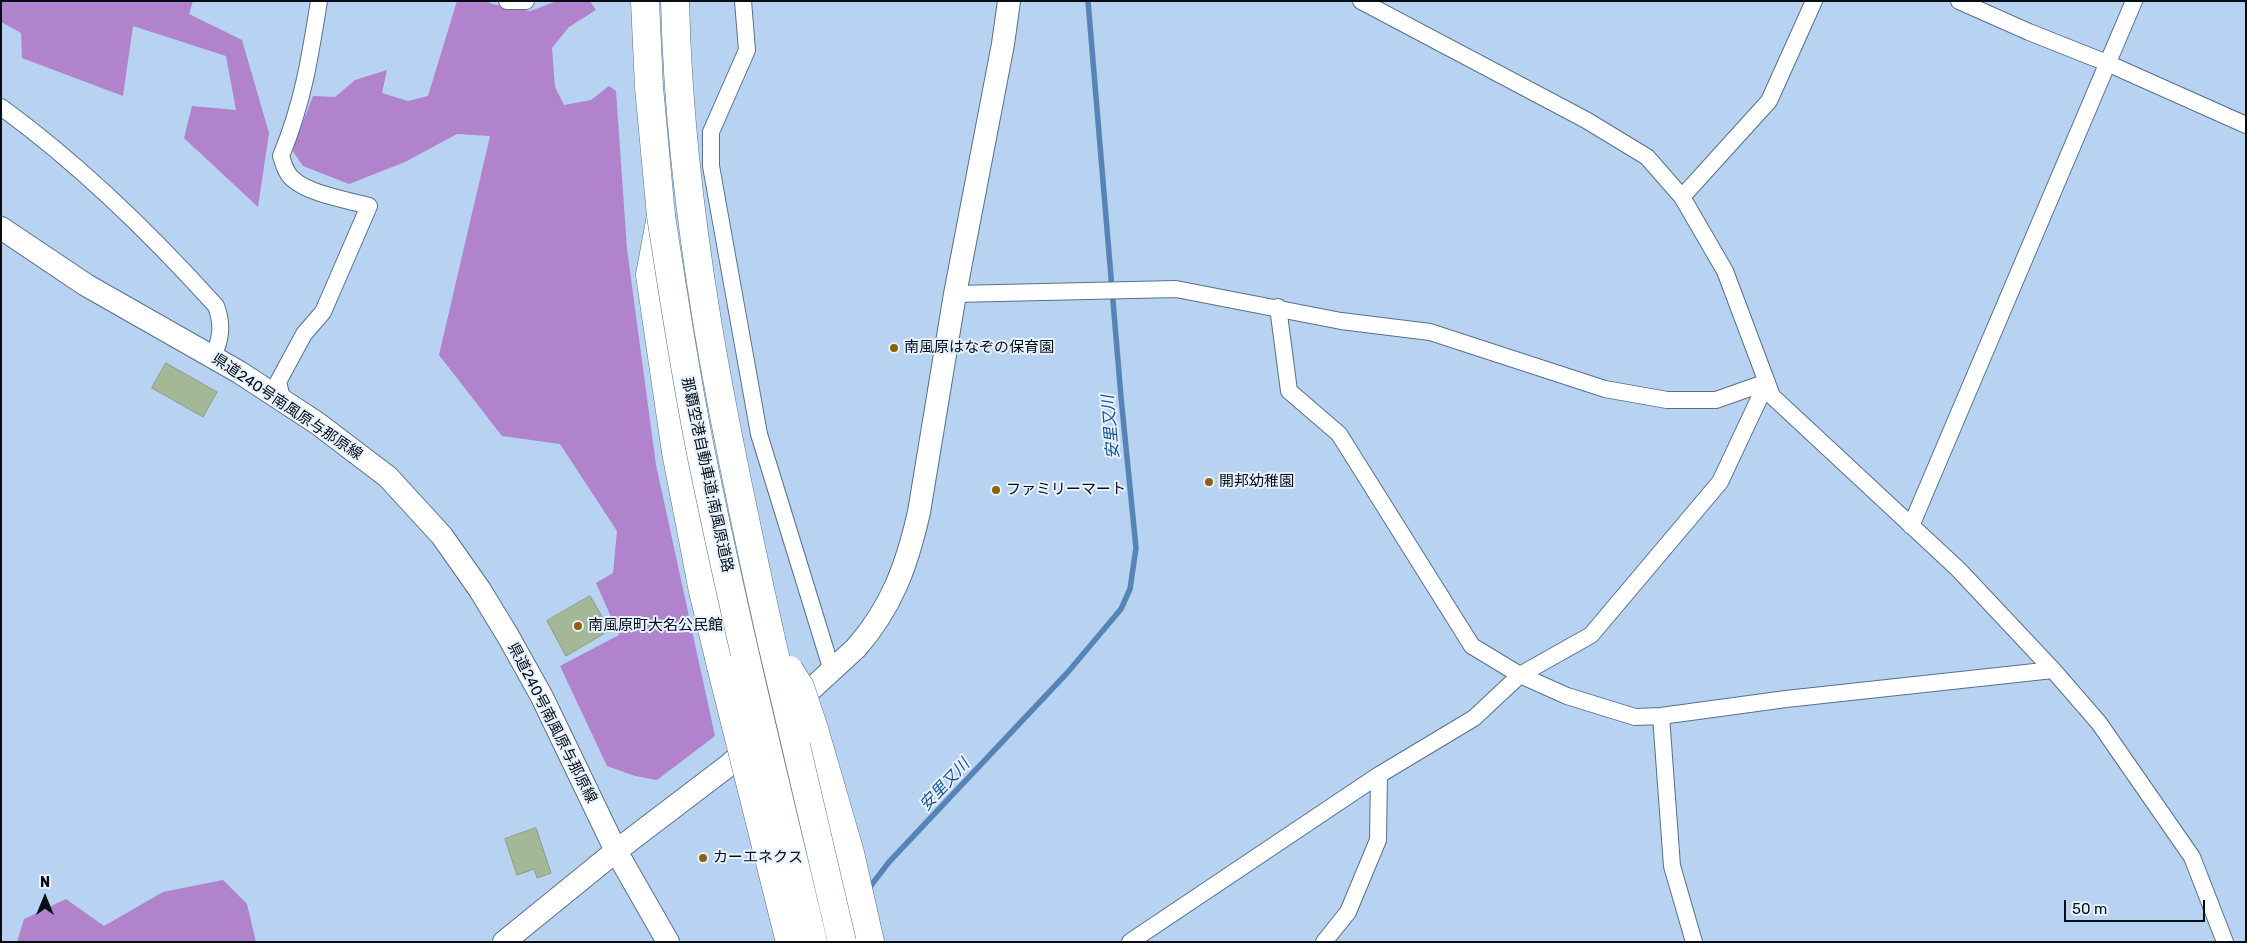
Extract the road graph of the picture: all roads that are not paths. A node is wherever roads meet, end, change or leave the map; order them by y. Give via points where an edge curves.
1 (319, 1) edge
2 (508, 1) edge
3 (526, 1) edge
4 (646, 1) edge
5 (676, 1) edge
6 (743, 1) edge
7 (1009, 1) edge
8 (1362, 1) edge
9 (1814, 1) edge
10 (1959, 1) edge
11 (2134, 1) edge
12 (1389, 7) edge
13 (2107, 63) junction
14 (1, 108) edge
15 (2246, 125) edge
16 (1682, 198) junction
17 (661, 216) junction
18 (4, 235) edge
19 (955, 294) junction
20 (1278, 308) junction
21 (213, 357) junction
22 (1767, 382) junction
23 (283, 402) junction
24 (1911, 526) junction
25 (770, 639) junction
26 (2054, 670) junction
27 (832, 671) junction
28 (1520, 675) junction
29 (1661, 716) junction
30 (1379, 775) junction
31 (616, 851) junction
32 (504, 942) edge
33 (668, 942) edge
34 (790, 942) edge
35 (813, 942) edge
36 (842, 942) edge
37 (870, 942) edge
38 (1130, 942) edge
39 (1324, 942) edge
40 (1694, 942) edge
41 (2225, 942) edge

1 - 23 street via 308,71 295,122 281,156 286,172 294,181 317,192 369,206 323,312 304,334 278,382
2 - 3 street
4 - 17 highway, 那覇空港自動車道;南風原道路 via 649,86
5 - 25 highway, 那覇空港自動車道;南風原道路 via 677,67 701,288 730,455
6 - 27 street via 747,50 711,132 711,166 759,434
7 - 19 street
8 - 12 street
9 - 16 street via 1769,102
10 - 13 street
11 - 13 street
12 - 16 street via 1647,157
13 - 15 street
13 - 24 street
14 - 21 street via 39,135 118,207 216,306 221,332
16 - 22 street via 1725,271
17 - 34 highway, bridge via 650,275 676,452 720,666
17 - 35 highway, 那覇空港自動車道;南風原道路, bridge via 702,462
18 - 21 street, 県道240号南風原与那原線
19 - 20 street via 1176,289
19 - 27 street via 919,512 910,548 892,597 874,628
20 - 22 street via 1341,321 1430,332 1605,389 1667,400 1716,400
20 - 28 street via 1289,391 1340,434 1472,646
21 - 23 street, 県道240号南風原与那原線
22 - 24 street via 1772,396
22 - 28 street via 1720,482 1591,635
23 - 31 street, 県道240号南風原与那原線 via 317,423 388,477 442,536 513,644
24 - 26 street via 1958,569
25 - 36 highway, 那覇空港自動車道;南風原道路, bridge
25 - 37 highway, bridge via 800,687 814,729 850,853
26 - 29 street
26 - 41 street via 2099,723 2192,857
27 - 31 street via 729,765
28 - 29 street via 1568,696 1635,717
28 - 30 street via 1474,718
29 - 40 street via 1672,866
30 - 38 street
30 - 39 street via 1378,840 1348,912
31 - 32 street
31 - 33 street, 県道240号南風原与那原線

